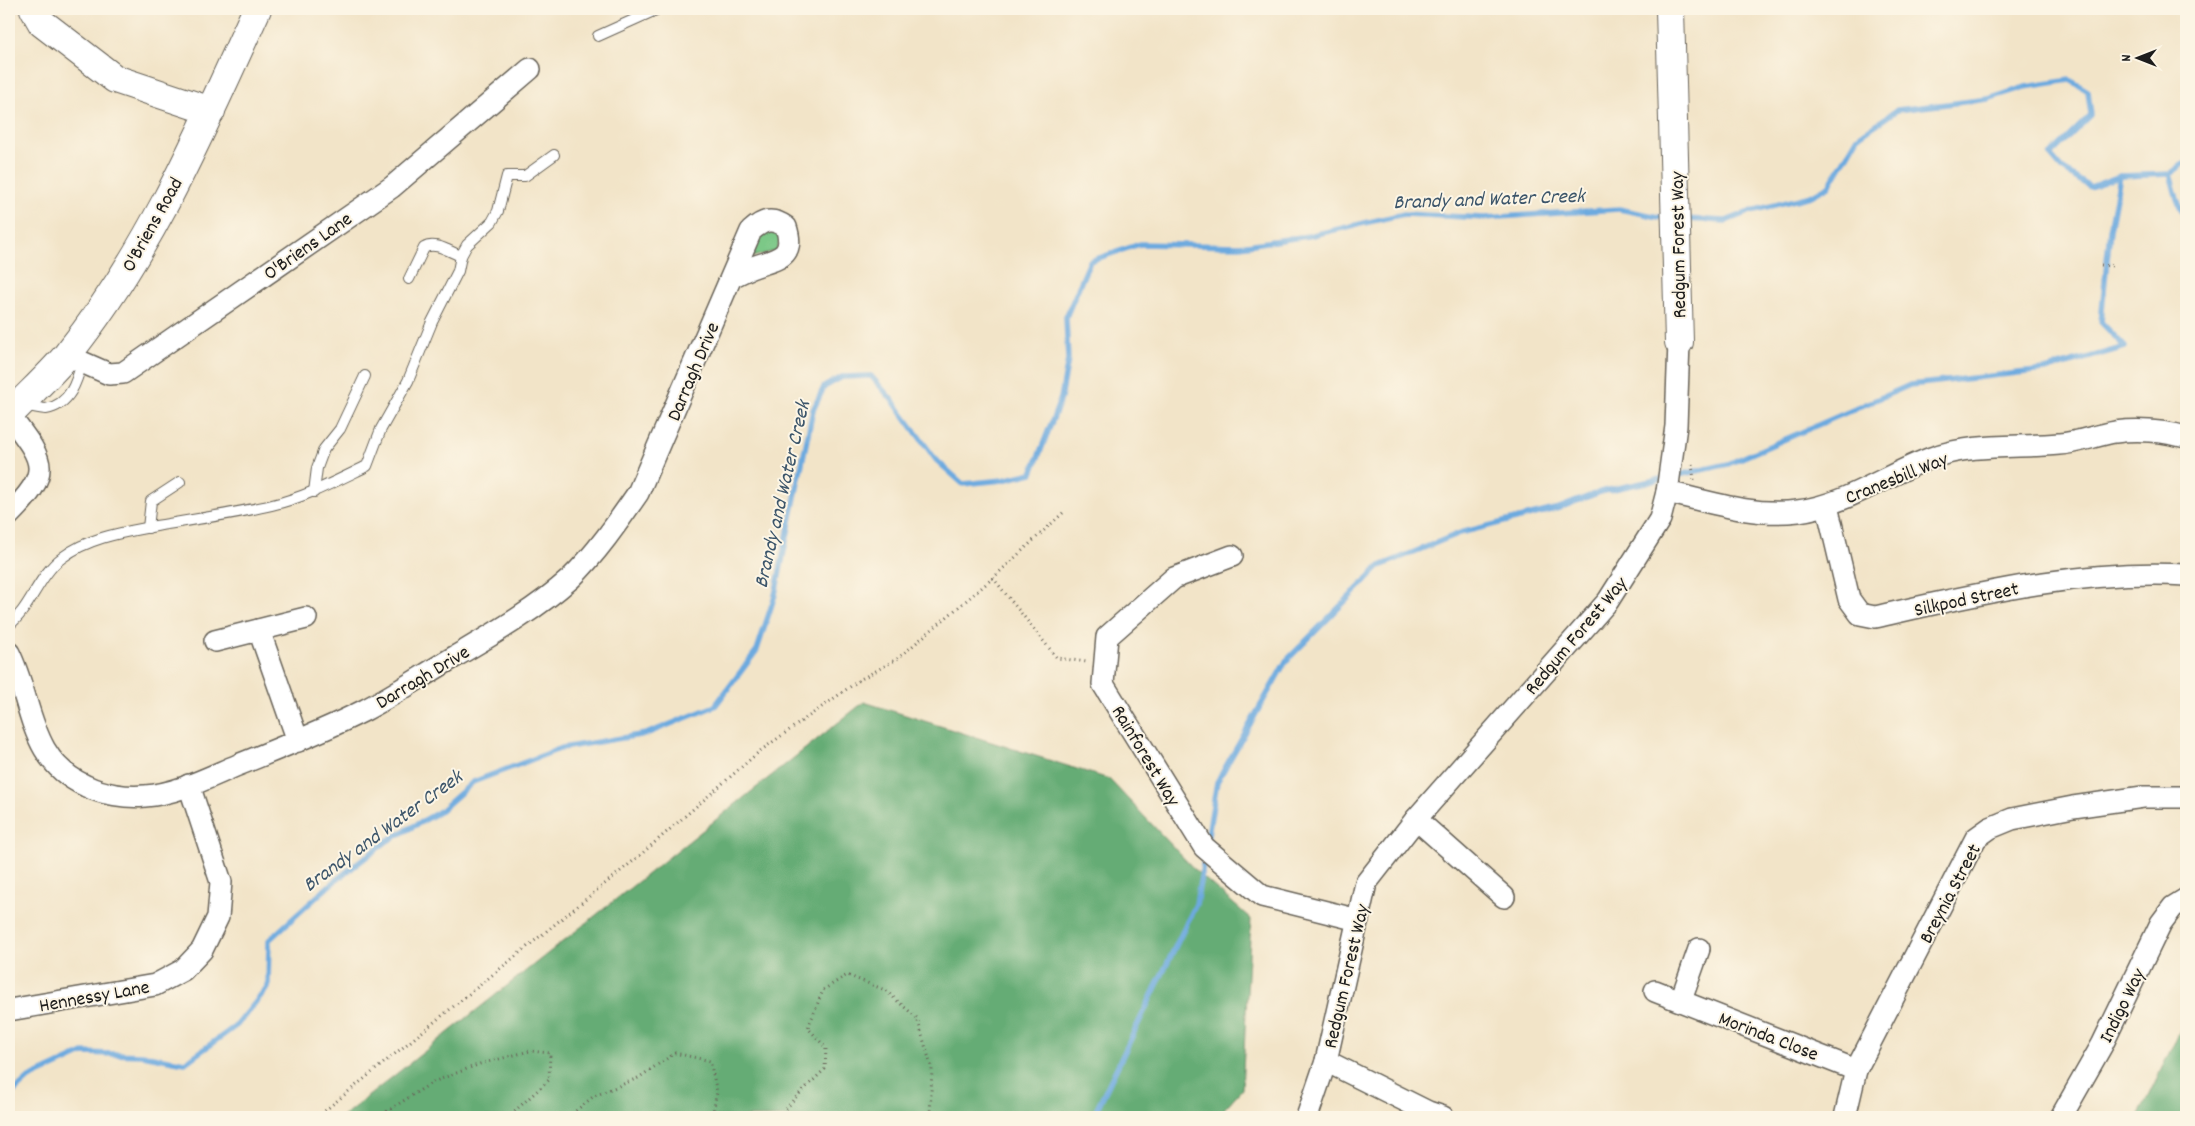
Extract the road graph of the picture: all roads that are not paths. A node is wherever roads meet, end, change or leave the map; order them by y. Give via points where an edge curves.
1 (34, 9) edge
2 (257, 9) edge
3 (658, 9) edge
4 (1670, 9) edge
5 (598, 36) dead end
6 (530, 69) dead end
7 (211, 111) junction
8 (554, 155) dead end
9 (461, 256) junction
10 (732, 277) dead end
11 (408, 279) dead end
12 (1679, 342) joint
13 (74, 359) junction
14 (365, 376) dead end
15 (12, 412) edge
16 (2186, 437) edge
17 (180, 482) dead end
18 (314, 492) junction
19 (1667, 492) junction
20 (1827, 506) junction
21 (9, 515) edge
22 (148, 528) junction
23 (1232, 556) dead end
24 (2186, 575) edge
25 (306, 618) dead end
26 (9, 626) edge
27 (259, 630) junction
28 (215, 641) dead end
29 (9, 654) edge
30 (298, 741) junction
31 (189, 785) junction
32 (2186, 797) edge
33 (1416, 819) junction
34 (1504, 897) dead end
35 (2186, 898) edge
36 (1358, 920) junction
37 (1699, 949) dead end
38 (1655, 991) dead end
39 (1681, 1000) junction
40 (9, 1010) edge
41 (1326, 1061) junction
42 (1856, 1070) junction
43 (1307, 1117) edge
44 (1443, 1117) edge
45 (1845, 1117) edge
46 (2061, 1117) edge

1 - 7 street via 42,23 115,79
2 - 7 street, O'Briens Road
3 - 5 lane
4 - 12 street, Redgum Forest Way
6 - 13 street, O'Briens Lane via 392,187 123,372 109,374
7 - 13 street, O'Briens Road via 156,220
8 - 9 lane via 525,176 507,176 492,222 467,245
9 - 11 lane via 428,245
9 - 18 lane via 458,271 432,322 408,381 381,429 367,466
10 - 30 street, Darragh Drive via 638,493 570,578 522,617 365,710
12 - 19 street, Redgum Forest Way via 1676,426
13 - 15 street, O'Briens Road
14 - 18 lane via 340,429 324,449 317,468
15 - 21 street via 34,448 40,473 36,486
16 - 20 street, Cranesbill Way via 2163,431 2115,432 2069,444 1983,447 1932,457
17 - 22 lane via 151,500
18 - 22 lane via 271,505
19 - 20 street, Cranesbill Way via 1766,513
19 - 33 street, Redgum Forest Way via 1660,519 1608,601
20 - 24 street, Silkpod Street via 1849,599 1860,614 1875,617 2059,580 2117,575
22 - 26 lane via 102,538 63,557 36,586
23 - 36 street, Rainforest Way via 1174,578 1107,637 1103,684 1204,847 1262,896
25 - 27 street
27 - 28 street
27 - 30 street
29 - 31 street, Darragh Drive via 39,741 64,772 86,786 119,795 146,796
30 - 31 street, Darragh Drive
31 - 40 street, Hennessy Lane via 221,882 218,918 202,950 183,970 155,985
32 - 42 street, Breynia Street via 2143,798 2047,812 2012,819 1976,838
33 - 34 street
33 - 36 street, Redgum Forest Way via 1366,883
35 - 46 street, Indigo Way via 2173,907 2161,923 2102,1045
36 - 41 street, Redgum Forest Way
37 - 39 street
38 - 39 street, Morinda Close
39 - 42 street, Morinda Close
41 - 43 street, Redgum Forest Way
41 - 44 street
42 - 45 street, Breynia Street

